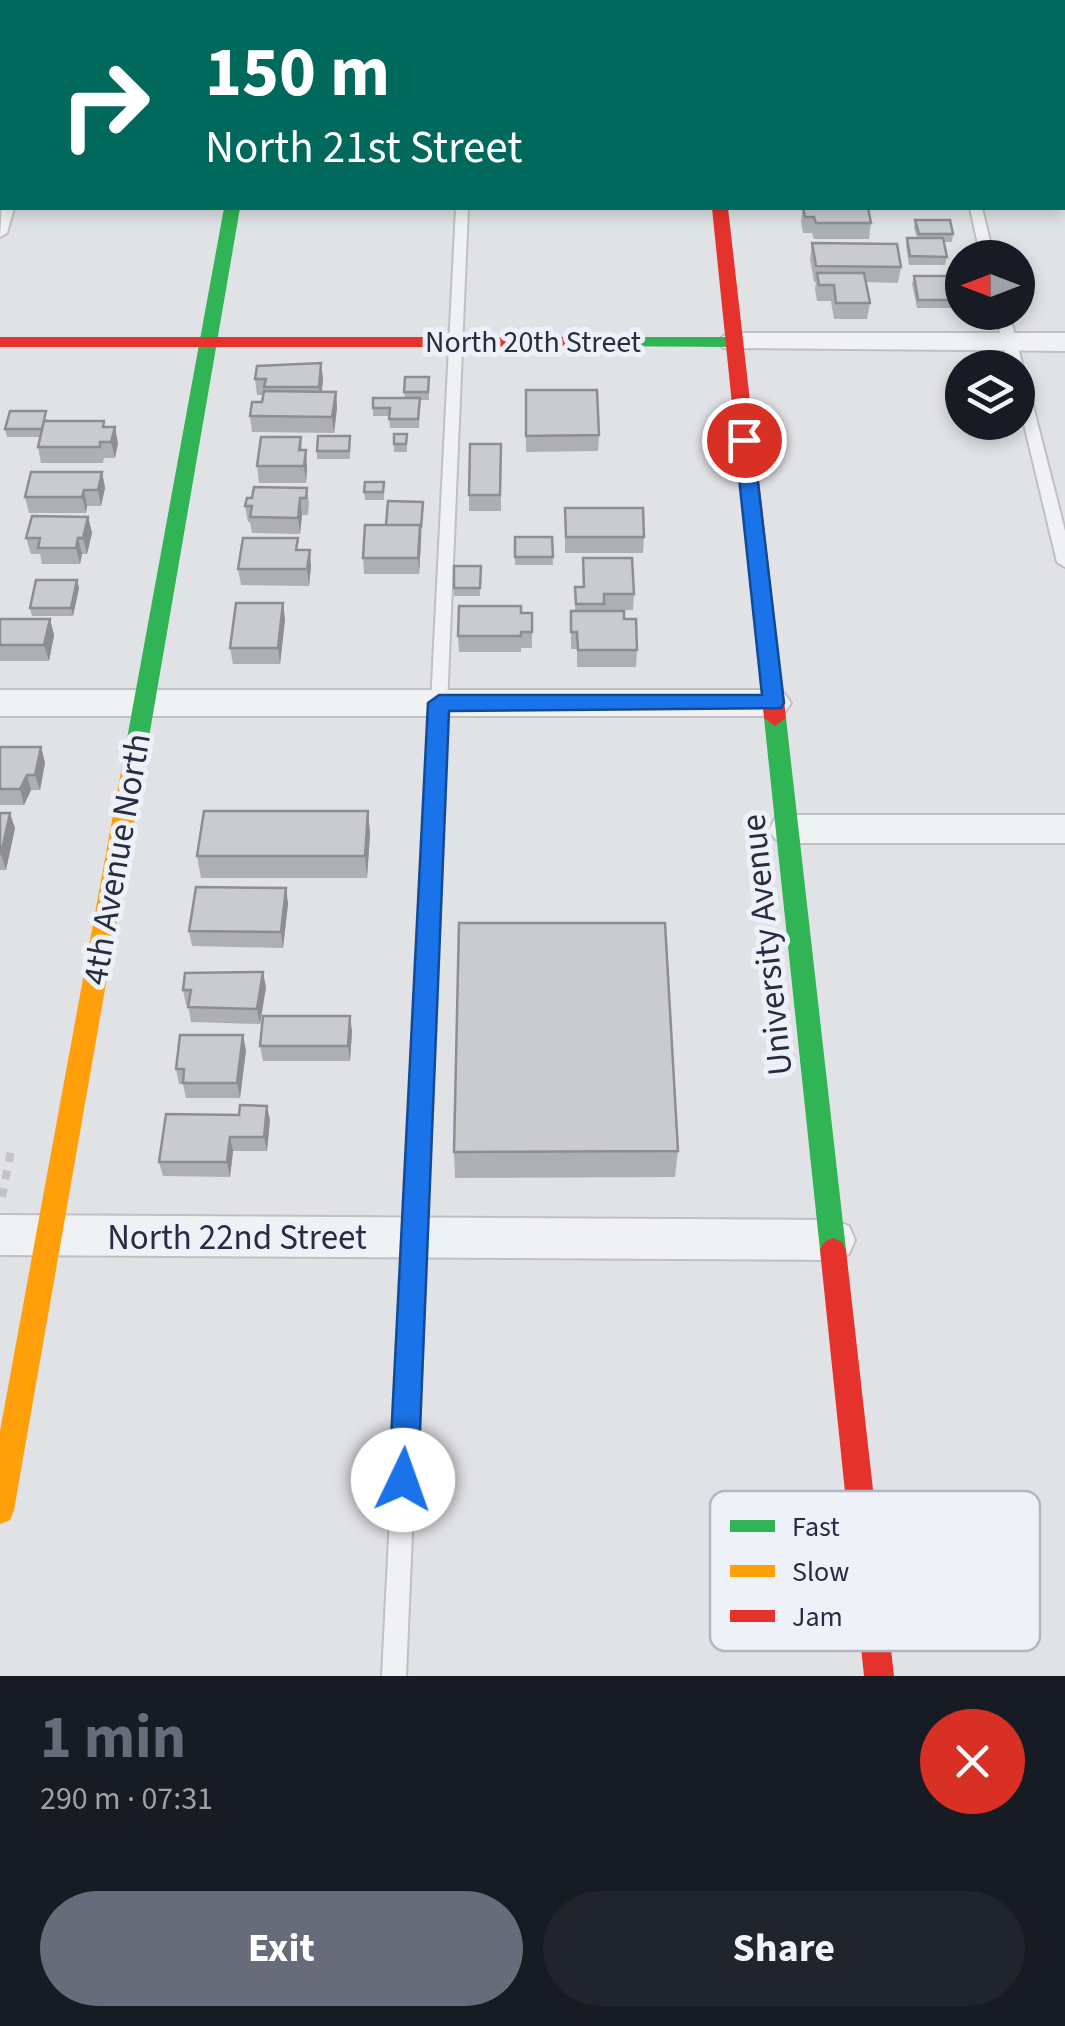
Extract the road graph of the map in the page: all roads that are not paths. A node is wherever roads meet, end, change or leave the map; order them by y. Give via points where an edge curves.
1 (232, 210) edge
2 (462, 210) edge
3 (720, 210) edge
4 (976, 210) edge
5 (984, 240) edge
6 (0, 342) edge
7 (206, 342) junction
8 (456, 342) junction
9 (733, 342) junction
10 (1065, 342) edge
11 (1035, 353) edge
12 (945, 356) edge
13 (1034, 440) edge
14 (1065, 562) edge
15 (0, 703) edge
16 (144, 703) junction
17 (439, 703) junction
18 (773, 703) junction
19 (788, 829) junction
20 (1065, 829) edge
21 (0, 1235) edge
22 (50, 1235) junction
23 (414, 1238) junction
24 (833, 1240) junction
25 (859, 1491) edge
26 (0, 1510) edge
27 (876, 1651) edge
28 (394, 1676) edge
29 (879, 1676) edge

1 - 7 street, 4th Avenue North
2 - 8 lane
3 - 9 street, University Avenue
4 - 5 lane
6 - 7 street, North 20th Street
7 - 8 street, North 20th Street
7 - 16 street, 4th Avenue North
8 - 9 street, North 20th Street
8 - 17 lane
9 - 12 street, North 20th Street
9 - 18 street, University Avenue
10 - 11 street, North 20th Street
13 - 14 lane
15 - 16 street
16 - 17 street
16 - 22 street, 4th Avenue North
17 - 18 street
17 - 23 lane
18 - 19 street, University Avenue
19 - 20 street
19 - 24 street, University Avenue
21 - 22 street, North 22nd Street
22 - 23 street, North 22nd Street
22 - 26 street, 4th Avenue North
23 - 24 street, North 22nd Street
23 - 28 lane
24 - 25 street, University Avenue
27 - 29 street, University Avenue

